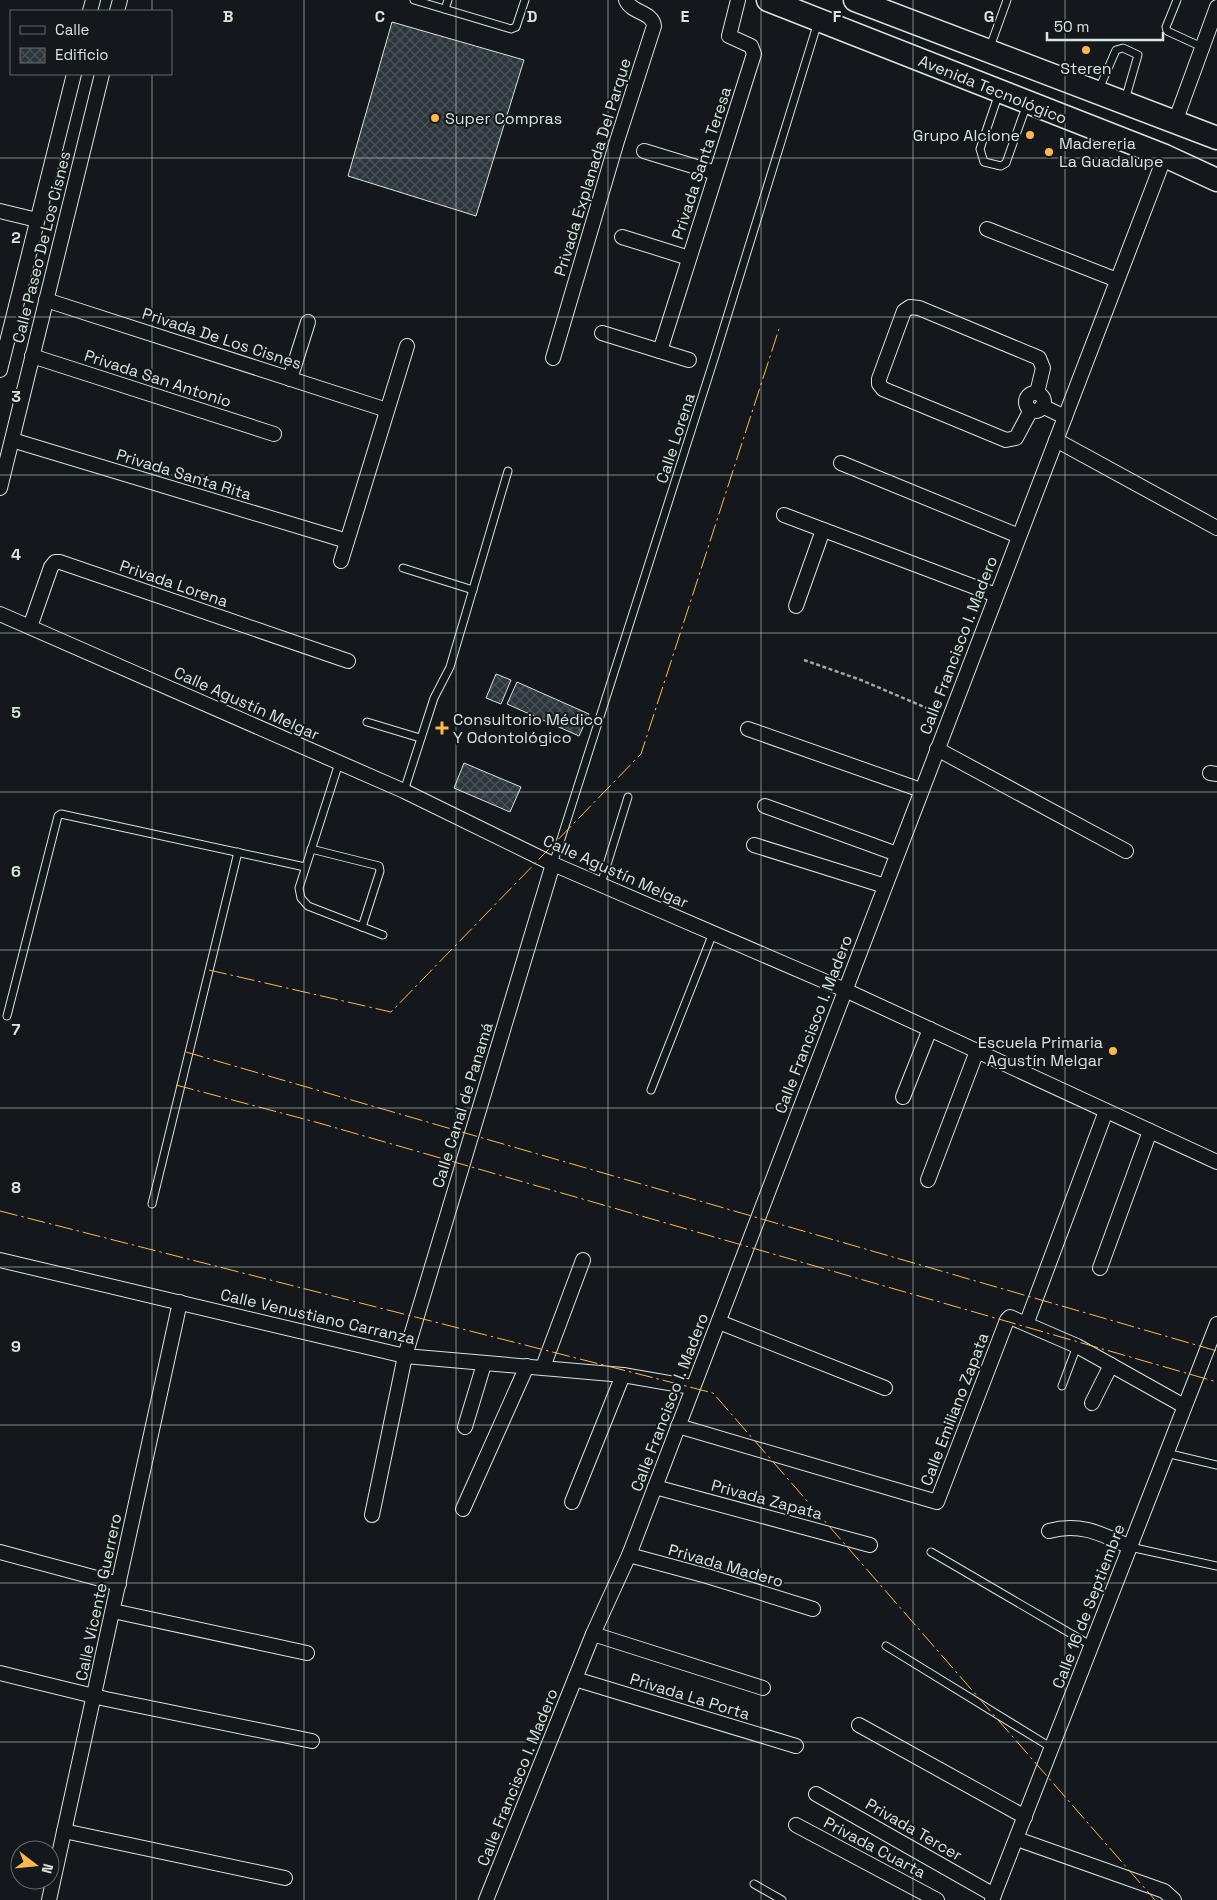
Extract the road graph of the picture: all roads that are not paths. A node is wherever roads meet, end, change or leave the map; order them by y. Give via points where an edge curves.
1 (414, 0) edge
2 (448, 0) edge
3 (525, 0) edge
4 (626, 0) edge
5 (738, 0) edge
6 (768, 0) edge
7 (856, 0) edge
8 (1008, 0) edge
9 (1177, 0) edge
10 (879, 4) edge
11 (1217, 7) edge
12 (445, 9) junction
13 (819, 20) junction
14 (1214, 27) edge
15 (952, 36) junction
16 (1202, 47) junction
17 (989, 50) junction
18 (941, 68) junction
19 (74, 75) edge
20 (102, 75) edge
21 (1000, 92) junction
22 (1097, 92) junction
23 (1124, 102) junction
24 (1027, 104) junction
25 (1175, 122) junction
26 (1217, 138) edge
27 (644, 151) dead end
28 (1165, 156) junction
29 (716, 173) junction
30 (1217, 180) edge
31 (0, 211) edge
32 (38, 220) junction
33 (988, 229) dead end
34 (622, 237) dead end
35 (689, 258) junction
36 (1117, 280) junction
37 (46, 300) junction
38 (308, 322) dead end
39 (602, 333) dead end
40 (406, 346) dead end
41 (660, 351) junction
42 (32, 356) junction
43 (553, 358) dead end
44 (688, 360) dead end
45 (0, 370) edge
46 (290, 379) junction
47 (1037, 403) junction
48 (387, 410) junction
49 (1064, 417) junction
50 (274, 434) dead end
51 (12, 440) junction
52 (1056, 440) junction
53 (841, 463) dead end
54 (508, 471) dead end
55 (0, 488) edge
56 (784, 515) dead end
57 (1217, 528) edge
58 (823, 530) junction
59 (1019, 536) junction
60 (347, 541) junction
61 (341, 561) dead end
62 (403, 568) dead end
63 (473, 590) junction
64 (996, 596) junction
65 (796, 606) dead end
66 (0, 614) edge
67 (30, 627) junction
68 (348, 661) dead end
69 (367, 722) dead end
70 (748, 729) dead end
71 (420, 738) junction
72 (937, 749) junction
73 (339, 763) junction
74 (921, 790) junction
75 (404, 791) junction
76 (628, 798) dead end
77 (764, 806) dead end
78 (754, 845) dead end
79 (311, 849) junction
80 (1126, 851) dead end
81 (238, 852) junction
82 (897, 854) junction
83 (553, 864) junction
84 (305, 867) junction
85 (601, 884) junction
86 (885, 886) junction
87 (362, 927) junction
88 (713, 933) junction
89 (383, 935) dead end
90 (845, 990) junction
91 (7, 1016) dead end
92 (930, 1029) junction
93 (977, 1051) junction
94 (651, 1090) dead end
95 (903, 1097) dead end
96 (1106, 1111) junction
97 (1150, 1131) junction
98 (1217, 1162) edge
99 (928, 1180) dead end
100 (152, 1204) dead end
101 (0, 1260) edge
102 (583, 1260) dead end
103 (1100, 1268) dead end
104 (180, 1302) junction
105 (719, 1322) junction
106 (1027, 1322) junction
107 (1217, 1324) edge
108 (1077, 1346) junction
109 (405, 1356) junction
110 (484, 1364) junction
111 (1111, 1365) junction
112 (527, 1366) junction
113 (544, 1367) junction
114 (623, 1375) junction
115 (1062, 1386) dead end
116 (692, 1387) junction
117 (885, 1388) dead end
118 (1092, 1403) dead end
119 (1184, 1406) junction
120 (678, 1426) junction
121 (465, 1427) dead end
122 (1166, 1453) junction
123 (1217, 1465) edge
124 (655, 1488) junction
125 (572, 1502) dead end
126 (463, 1509) dead end
127 (372, 1515) dead end
128 (1049, 1531) dead end
129 (870, 1545) dead end
130 (1130, 1547) junction
131 (0, 1552) edge
132 (931, 1552) dead end
133 (629, 1555) junction
134 (1217, 1566) edge
135 (119, 1584) junction
136 (813, 1609) dead end
137 (113, 1611) junction
138 (593, 1634) junction
139 (886, 1646) dead end
140 (1092, 1646) junction
141 (307, 1653) dead end
142 (0, 1673) edge
143 (575, 1679) junction
144 (763, 1688) dead end
145 (95, 1696) junction
146 (859, 1725) dead end
147 (312, 1741) dead end
148 (796, 1746) dead end
149 (1052, 1748) junction
150 (816, 1794) dead end
151 (1025, 1817) junction
152 (796, 1825) dead end
153 (64, 1831) junction
154 (1017, 1839) junction
155 (285, 1878) dead end
156 (754, 1884) dead end
157 (993, 1897) edge
158 (49, 1900) edge
159 (486, 1900) edge
160 (782, 1900) edge
161 (937, 1900) edge
162 (1174, 1900) edge

1 - 12 lane
2 - 12 lane
3 - 12 lane via 514,29
4 - 43 street, Privada Explanada Del Parque via 632,8 651,18 654,26
5 - 29 street, Privada Santa Teresa via 730,36 751,46 754,54
6 - 13 main road, Avenida Tecnológico
7 - 10 main road, Avenida Tecnológico
8 - 17 lane
9 - 16 lane via 1167,31
10 - 15 main road, Avenida Tecnológico
11 - 14 street
13 - 18 main road, Avenida Tecnológico
13 - 83 lane, Calle Lorena via 713,365
14 - 16 street
15 - 17 main road, Avenida Tecnológico
15 - 18 main road
16 - 25 street
17 - 22 main road, Avenida Tecnológico
18 - 21 main road, Avenida Tecnológico
19 - 32 street, Calle Paseo De Los Cisnes
20 - 37 street, Calle Paseo De Los Cisnes
21 - 24 main road, Avenida Tecnológico
21 - 24 lane via 980,149 984,162 1001,166 1006,163
22 - 23 main road, Avenida Tecnológico
22 - 23 lane via 1116,50 1123,48 1138,55
23 - 25 main road, Avenida Tecnológico
24 - 28 main road, Avenida Tecnológico
25 - 26 main road, Avenida Tecnológico
27 - 29 street
28 - 30 main road, Avenida Tecnológico
28 - 36 street, Calle Francisco I. Madero
29 - 35 street, Privada Santa Teresa
31 - 32 street
32 - 45 street, Calle Paseo De Los Cisnes
33 - 36 street
34 - 35 street
35 - 41 street, Privada Santa Teresa
36 - 49 street, Calle Francisco I. Madero
37 - 42 street, Calle Paseo De Los Cisnes
37 - 46 street, Privada De Los Cisnes
38 - 46 street
39 - 41 street
40 - 48 street
41 - 44 street
42 - 50 street, Privada San Antonio
42 - 51 street, Calle Paseo De Los Cisnes
46 - 48 street, Privada De Los Cisnes
47 - 47 street via 1043,368 1039,358 914,307 904,311 879,384 883,390 1011,441
47 - 49 street
48 - 60 street
49 - 52 street, Calle Francisco I. Madero
51 - 55 street, Calle Paseo De Los Cisnes
51 - 60 street, Privada Santa Rita
52 - 57 street
52 - 59 street, Calle Francisco I. Madero
53 - 59 street
54 - 63 lane
56 - 58 street
58 - 64 street
58 - 65 street
59 - 64 street, Calle Francisco I. Madero
60 - 61 street
62 - 63 lane
63 - 71 lane via 450,667 434,698
64 - 72 street, Calle Francisco I. Madero
66 - 67 street, Calle Agustín Melgar
67 - 68 street, Privada Lorena via 51,567 60,562
67 - 73 street, Calle Agustín Melgar
69 - 71 lane
70 - 74 street
71 - 75 lane
72 - 74 street, Calle Francisco I. Madero
72 - 80 street
73 - 75 street, Calle Agustín Melgar
73 - 79 lane
74 - 82 street, Calle Francisco I. Madero
75 - 83 street, Calle Agustín Melgar
76 - 85 lane
77 - 82 street
78 - 86 street
79 - 84 lane
79 - 87 lane via 379,866
81 - 84 lane
81 - 91 lane via 62,814 58,816
81 - 100 lane
82 - 86 street, Calle Francisco I. Madero
83 - 85 street, Calle Agustín Melgar
83 - 109 street, Calle Canal de Panamá
84 - 87 lane via 299,888 301,898 308,906
85 - 88 street, Calle Agustín Melgar
86 - 90 street, Calle Francisco I. Madero
87 - 89 lane
88 - 90 street, Calle Agustín Melgar
88 - 94 lane
90 - 92 street, Calle Agustín Melgar
90 - 105 street, Calle Francisco I. Madero
92 - 93 street, Calle Agustín Melgar
92 - 95 street
93 - 96 street, Calle Agustín Melgar
93 - 99 street
96 - 97 street, Calle Agustín Melgar
96 - 106 street
97 - 98 street, Calle Agustín Melgar
97 - 103 street
101 - 104 street, Calle Venustiano Carranza
102 - 113 street
104 - 109 street, Calle Venustiano Carranza
104 - 135 street, Calle Vicente Guerrero
105 - 116 street, Calle Francisco I. Madero
105 - 117 street
106 - 108 street, Calle Emiliano Zapata
106 - 120 street, Calle Emiliano Zapata via 1008,1318 937,1502
107 - 119 street, Calle 16 de Septiembre
108 - 111 street, Calle Emiliano Zapata
108 - 115 lane
109 - 110 street, Calle Venustiano Carranza
109 - 127 street, Calle Canal de Panamá
110 - 112 street, Calle Venustiano Carranza
110 - 121 street
111 - 118 street
111 - 119 street, Calle Emiliano Zapata
112 - 113 street, Calle Venustiano Carranza
112 - 126 street
113 - 114 street, Calle Venustiano Carranza
114 - 116 street, Calle Venustiano Carranza
114 - 125 street
116 - 120 street, Calle Francisco I. Madero
119 - 122 street, Calle 16 de Septiembre
120 - 124 street, Calle Francisco I. Madero
122 - 123 lane
122 - 130 street, Calle 16 de Septiembre
124 - 129 street, Privada Zapata
124 - 133 street, Calle Francisco I. Madero
128 - 130 street via 1064,1526 1083,1528
130 - 134 lane
130 - 140 street, Calle 16 de Septiembre
131 - 135 street
132 - 140 lane
133 - 136 street, Privada Madero
133 - 138 street, Calle Francisco I. Madero
135 - 137 street, Calle Vicente Guerrero
137 - 141 street
137 - 145 street, Calle Vicente Guerrero
138 - 143 street, Calle Francisco I. Madero
138 - 144 street
139 - 149 lane
140 - 149 street, Calle 16 de Septiembre
142 - 145 street
143 - 148 street, Privada La Porta
143 - 159 street, Calle Francisco I. Madero
145 - 147 street
145 - 153 street, Calle Vicente Guerrero
146 - 151 street
149 - 151 street, Calle 16 de Septiembre
150 - 157 street, Privada Tercer
151 - 154 street, Calle 16 de Septiembre
152 - 161 street, Privada Cuarta
153 - 155 street
153 - 158 street, Calle Vicente Guerrero
154 - 157 street, Calle 16 de Septiembre
154 - 162 street via 1164,1891
156 - 160 lane

